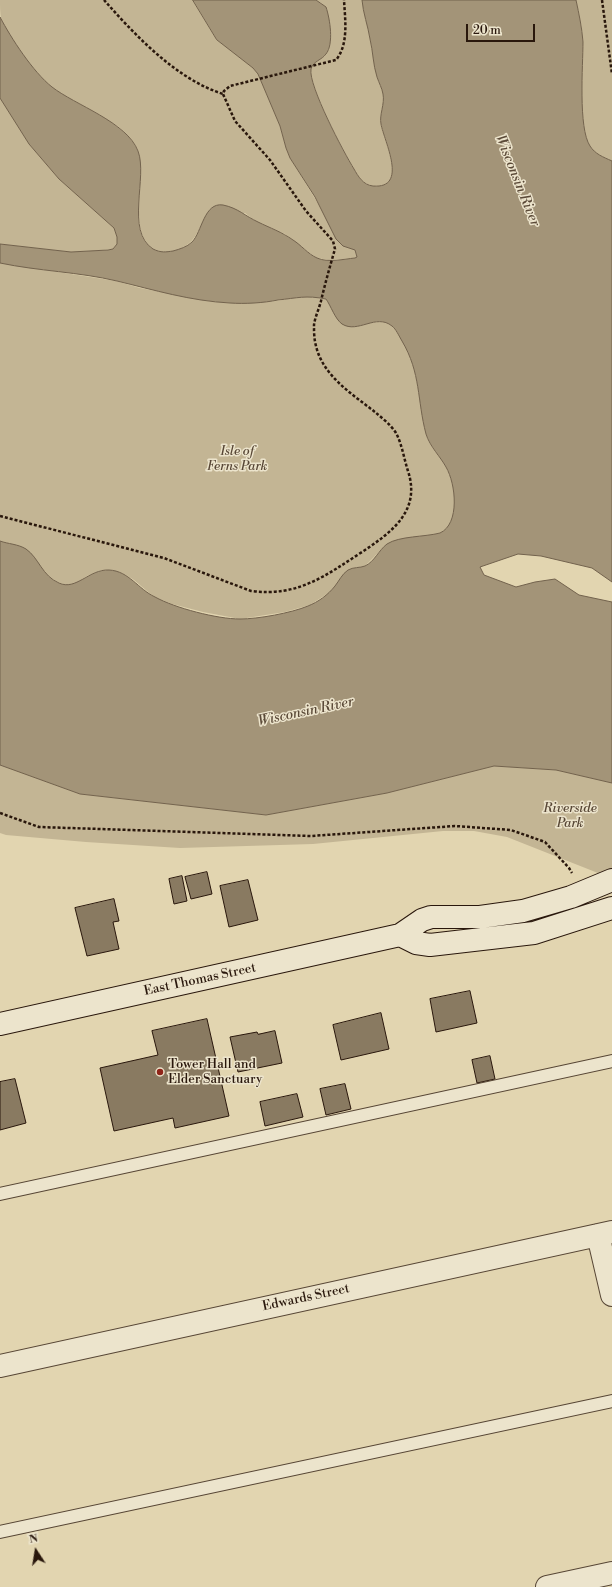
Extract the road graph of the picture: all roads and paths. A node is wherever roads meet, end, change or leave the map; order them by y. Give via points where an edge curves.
1 (104, 0) edge
2 (344, 0) edge
3 (602, 0) edge
4 (612, 74) edge
5 (223, 94) junction
6 (0, 516) edge
7 (0, 813) edge
8 (573, 876) dead end
9 (612, 880) edge
10 (612, 908) edge
11 (400, 935) junction
12 (0, 1024) edge
13 (612, 1061) edge
14 (0, 1194) edge
15 (605, 1234) edge
16 (612, 1295) edge
17 (0, 1366) edge
18 (612, 1401) edge
19 (0, 1532) edge
20 (612, 1573) edge
21 (548, 1587) edge

1 - 5 path via 174,68 197,84
2 - 5 path via 345,32 340,56 336,60 234,85 228,87
3 - 4 path
5 - 6 path via 235,121 264,152 306,211 333,241 334,252 314,324 316,345 331,376 382,418 396,433 411,478 412,493 409,504 398,522 380,539 330,574 286,590 251,591 164,558
7 - 8 path via 39,827 311,836 455,826 511,830 545,842
9 - 11 main road, East Thomas Street via 571,897 523,911 489,916 432,917 422,920
10 - 11 main road via 556,927 519,935 430,945 416,943
11 - 12 main road, East Thomas Street
13 - 14 lane
15 - 16 main road
15 - 17 main road, Edwards Street
18 - 19 lane
20 - 21 main road

